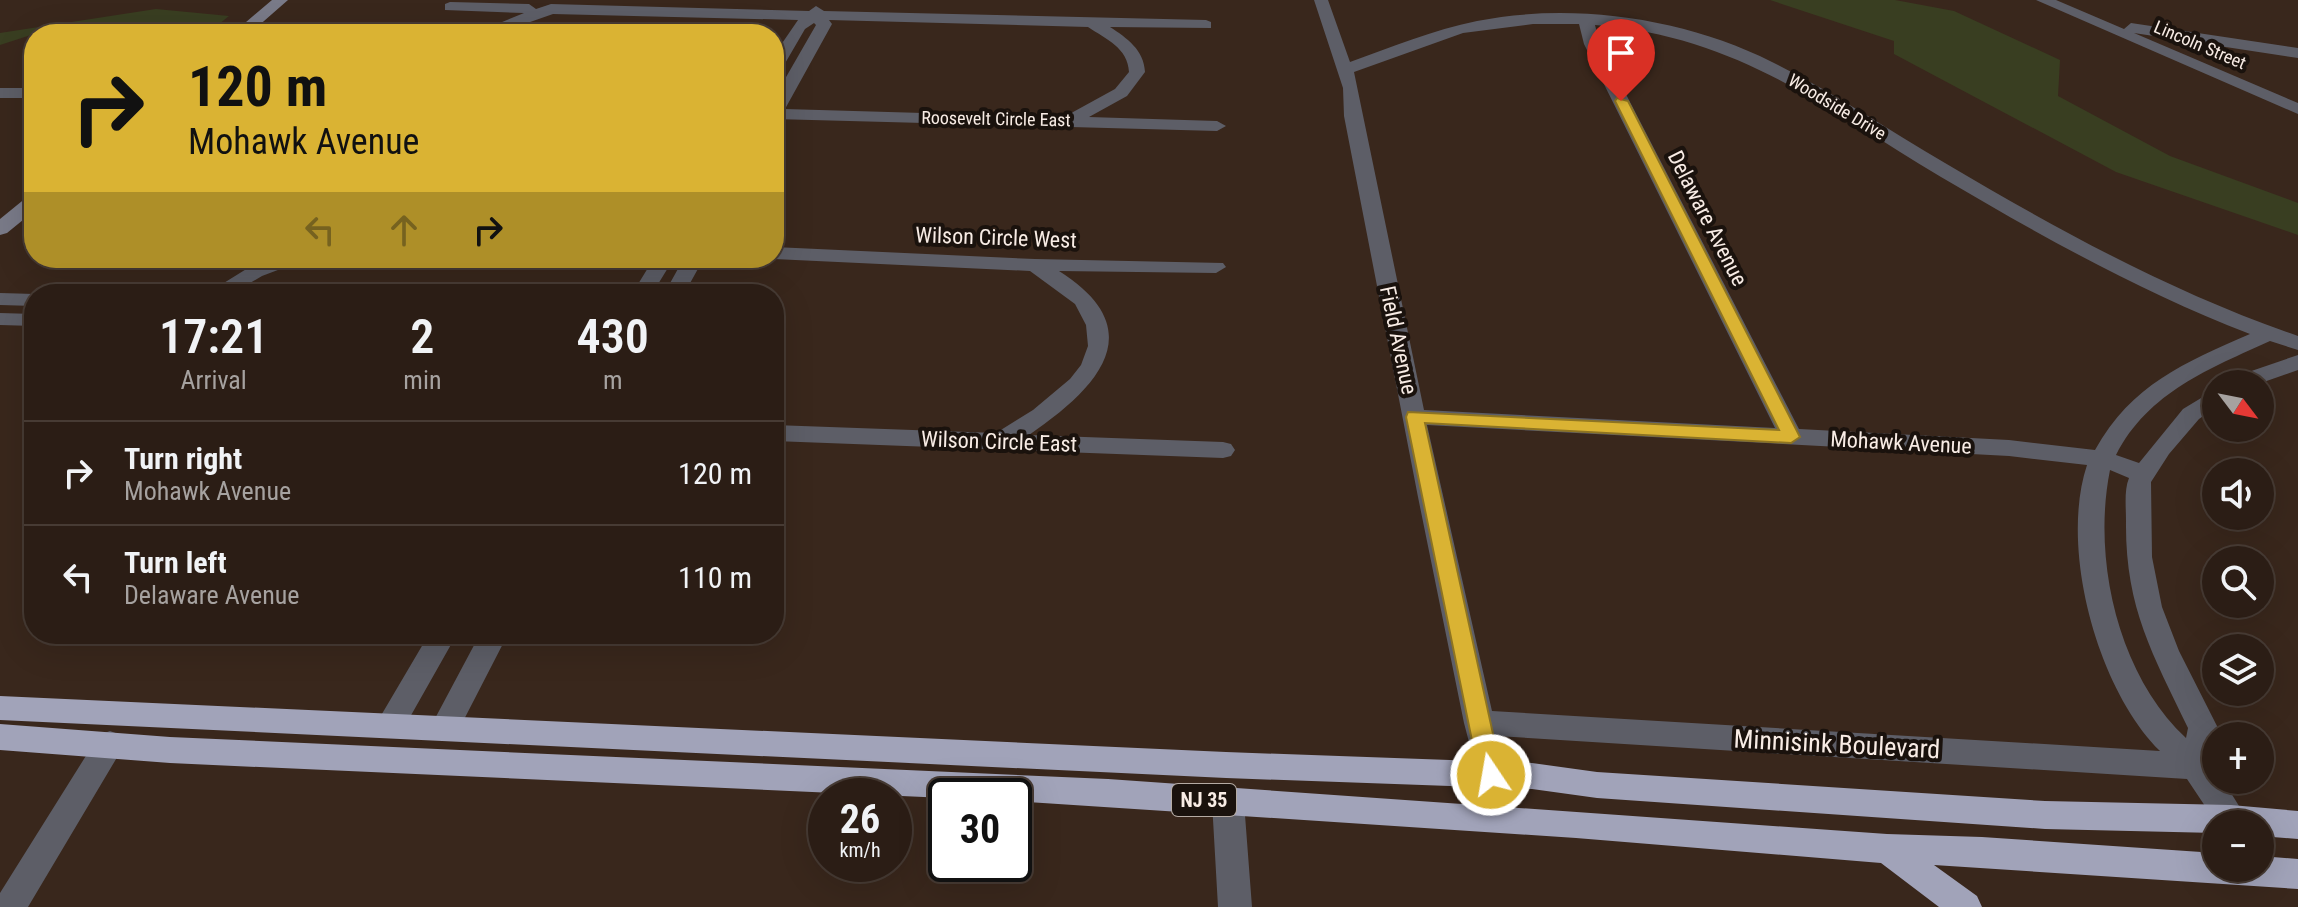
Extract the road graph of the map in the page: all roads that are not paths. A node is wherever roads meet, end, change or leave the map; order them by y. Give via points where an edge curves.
1 (281, 0) edge
2 (1014, 0) edge
3 (1321, 0) edge
4 (2043, 0) edge
5 (633, 6) edge
6 (450, 7) dead end
7 (818, 8) edge
8 (551, 9) junction
9 (1586, 19) junction
10 (1007, 20) junction
11 (1091, 22) junction
12 (252, 24) edge
13 (509, 24) edge
14 (2100, 24) junction
15 (1206, 25) dead end
16 (784, 52) edge
17 (2298, 53) edge
18 (1345, 70) junction
19 (0, 93) edge
20 (24, 93) edge
21 (784, 96) edge
22 (2298, 109) edge
23 (784, 114) edge
24 (1069, 120) junction
25 (1217, 126) dead end
26 (24, 209) edge
27 (0, 229) edge
28 (784, 253) edge
29 (1035, 265) junction
30 (1216, 267) dead end
31 (266, 268) edge
32 (234, 284) edge
33 (0, 299) edge
34 (24, 300) edge
35 (0, 319) edge
36 (24, 320) edge
37 (2269, 333) junction
38 (2298, 343) edge
39 (2298, 362) edge
40 (2274, 371) edge
41 (2202, 406) edge
42 (1415, 417) junction
43 (784, 433) edge
44 (1791, 437) junction
45 (1003, 440) junction
46 (1223, 450) dead end
47 (2104, 459) junction
48 (2144, 474) junction
49 (437, 644) edge
50 (489, 644) edge
51 (0, 708) edge
52 (1479, 723) junction
53 (391, 724) junction
54 (446, 726) junction
55 (0, 737) edge
56 (110, 744) junction
57 (2195, 766) junction
58 (1491, 775) junction
59 (1228, 802) junction
60 (2225, 810) edge
61 (2202, 818) edge
62 (2274, 823) edge
63 (2298, 825) edge
64 (1887, 849) junction
65 (2298, 874) edge
66 (10, 907) edge
67 (1235, 907) edge
68 (1965, 907) edge

1 - 12 main road
2 - 10 street
3 - 18 street, Field Avenue
4 - 14 street, Lincoln Street
5 - 7 street
5 - 8 street
6 - 8 street
7 - 10 street
7 - 16 street
7 - 21 street via 824,24
8 - 13 street
9 - 18 street, Woodside Drive via 1477,26 1410,44
9 - 37 street, Woodside Drive via 1673,33 1756,60 2080,248
9 - 44 street, Delaware Avenue via 1592,44
10 - 11 street
11 - 15 street
11 - 24 street via 1131,51 1136,71 1125,90
14 - 17 street
14 - 22 street, Lincoln Street
18 - 42 street, Field Avenue
19 - 20 street
23 - 24 street, Roosevelt Circle East
24 - 25 street, Roosevelt Circle East
26 - 27 main road
28 - 29 street, Wilson Circle West
29 - 30 street, Wilson Circle West
29 - 45 street via 1086,304 1098,331 1098,346 1079,386
31 - 32 street
33 - 34 street
35 - 36 street
37 - 38 street, Woodside Drive
37 - 47 street via 2169,381 2140,405
39 - 40 street
41 - 48 street
42 - 44 street, Mohawk Avenue
42 - 52 street, Field Avenue
43 - 45 street, Wilson Circle East
44 - 47 street, Mohawk Avenue via 2009,448
45 - 46 street, Wilson Circle East
47 - 48 street, Mohawk Avenue
47 - 57 street via 2090,520 2101,605 2150,720
48 - 57 street via 2139,482 2139,557 2148,607 2203,728
49 - 53 street
50 - 54 street
51 - 53 highway, NJ 35
52 - 57 street, Minnisink Boulevard
52 - 58 street, Field Avenue
53 - 54 highway, NJ 35
54 - 58 highway, NJ 35
55 - 56 highway, NJ 35
56 - 59 highway, NJ 35
56 - 66 street
57 - 60 street
58 - 61 highway, NJ 35 via 2045,815
59 - 64 highway, NJ 35
59 - 67 street
62 - 63 highway, NJ 35
64 - 65 highway, NJ 35
64 - 68 highway

